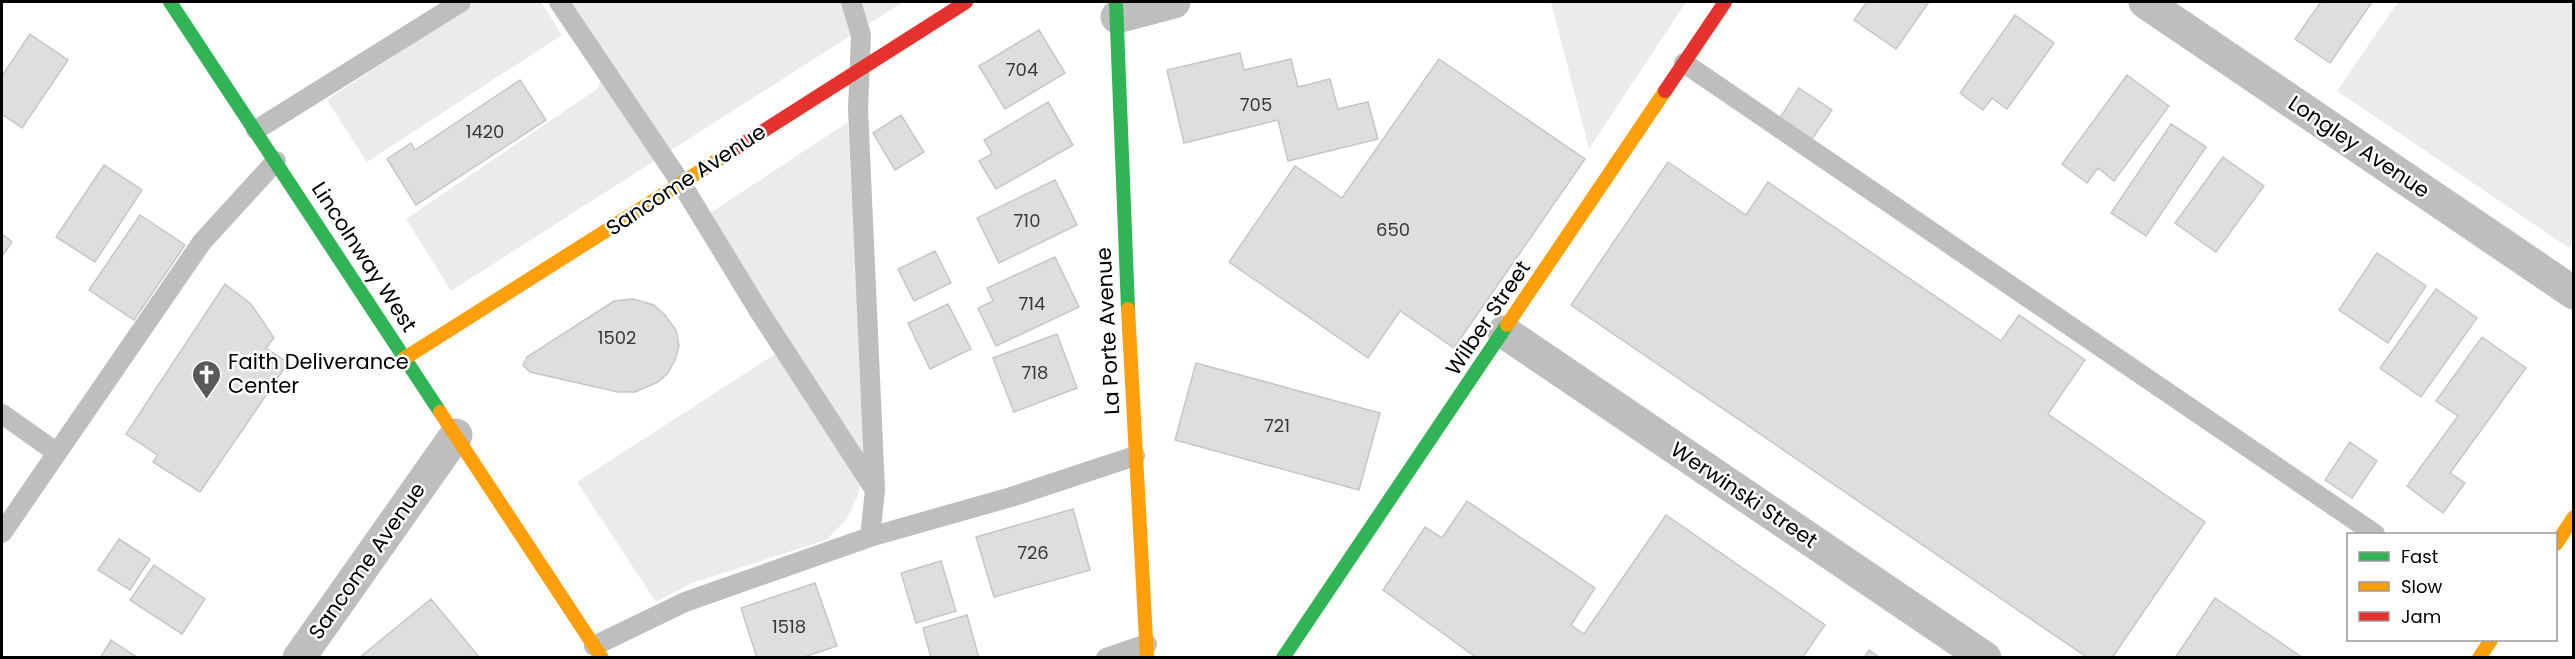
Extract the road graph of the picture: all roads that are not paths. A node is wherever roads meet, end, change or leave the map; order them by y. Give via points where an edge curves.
1 (170, 2) edge
2 (461, 2) edge
3 (559, 2) edge
4 (851, 2) edge
5 (966, 2) edge
6 (1174, 2) edge
7 (1725, 2) edge
8 (2145, 2) edge
9 (1116, 9) edge
10 (1684, 63) junction
11 (859, 69) junction
12 (256, 130) junction
13 (276, 161) junction
14 (681, 183) junction
15 (2574, 293) edge
16 (1504, 332) junction
17 (405, 358) junction
18 (2, 414) edge
19 (456, 435) junction
20 (56, 453) junction
21 (1135, 456) junction
22 (875, 490) junction
23 (2574, 517) edge
24 (2, 533) edge
25 (2374, 533) edge
26 (870, 537) junction
27 (2557, 542) edge
28 (2490, 641) edge
29 (1147, 651) edge
30 (598, 652) edge
31 (299, 657) edge
32 (1106, 657) edge
33 (1282, 657) edge
34 (1985, 657) edge
35 (2479, 657) edge

1 - 12 street, Lincolnway West
2 - 12 lane
3 - 14 lane
4 - 11 lane via 861,35
5 - 11 street, Sancome Avenue
6 - 9 street
7 - 10 street, Wilber Street
8 - 15 street, Longley Avenue
9 - 21 street, La Porte Avenue
10 - 16 street, Wilber Street
10 - 25 lane
11 - 14 street, Sancome Avenue
11 - 22 lane
12 - 13 street, Lincolnway West
13 - 17 street, Lincolnway West
13 - 20 lane via 202,242
14 - 17 street, Sancome Avenue
14 - 22 lane
16 - 33 street, Wilber Street
16 - 34 street, Werwinski Street
17 - 19 street, Lincolnway West
18 - 20 lane
19 - 30 street, Lincolnway West
19 - 31 street, Sancome Avenue
20 - 24 lane
21 - 26 lane
21 - 29 street, La Porte Avenue
22 - 26 lane
23 - 27 street
26 - 30 lane via 685,602
28 - 35 street
29 - 32 lane

